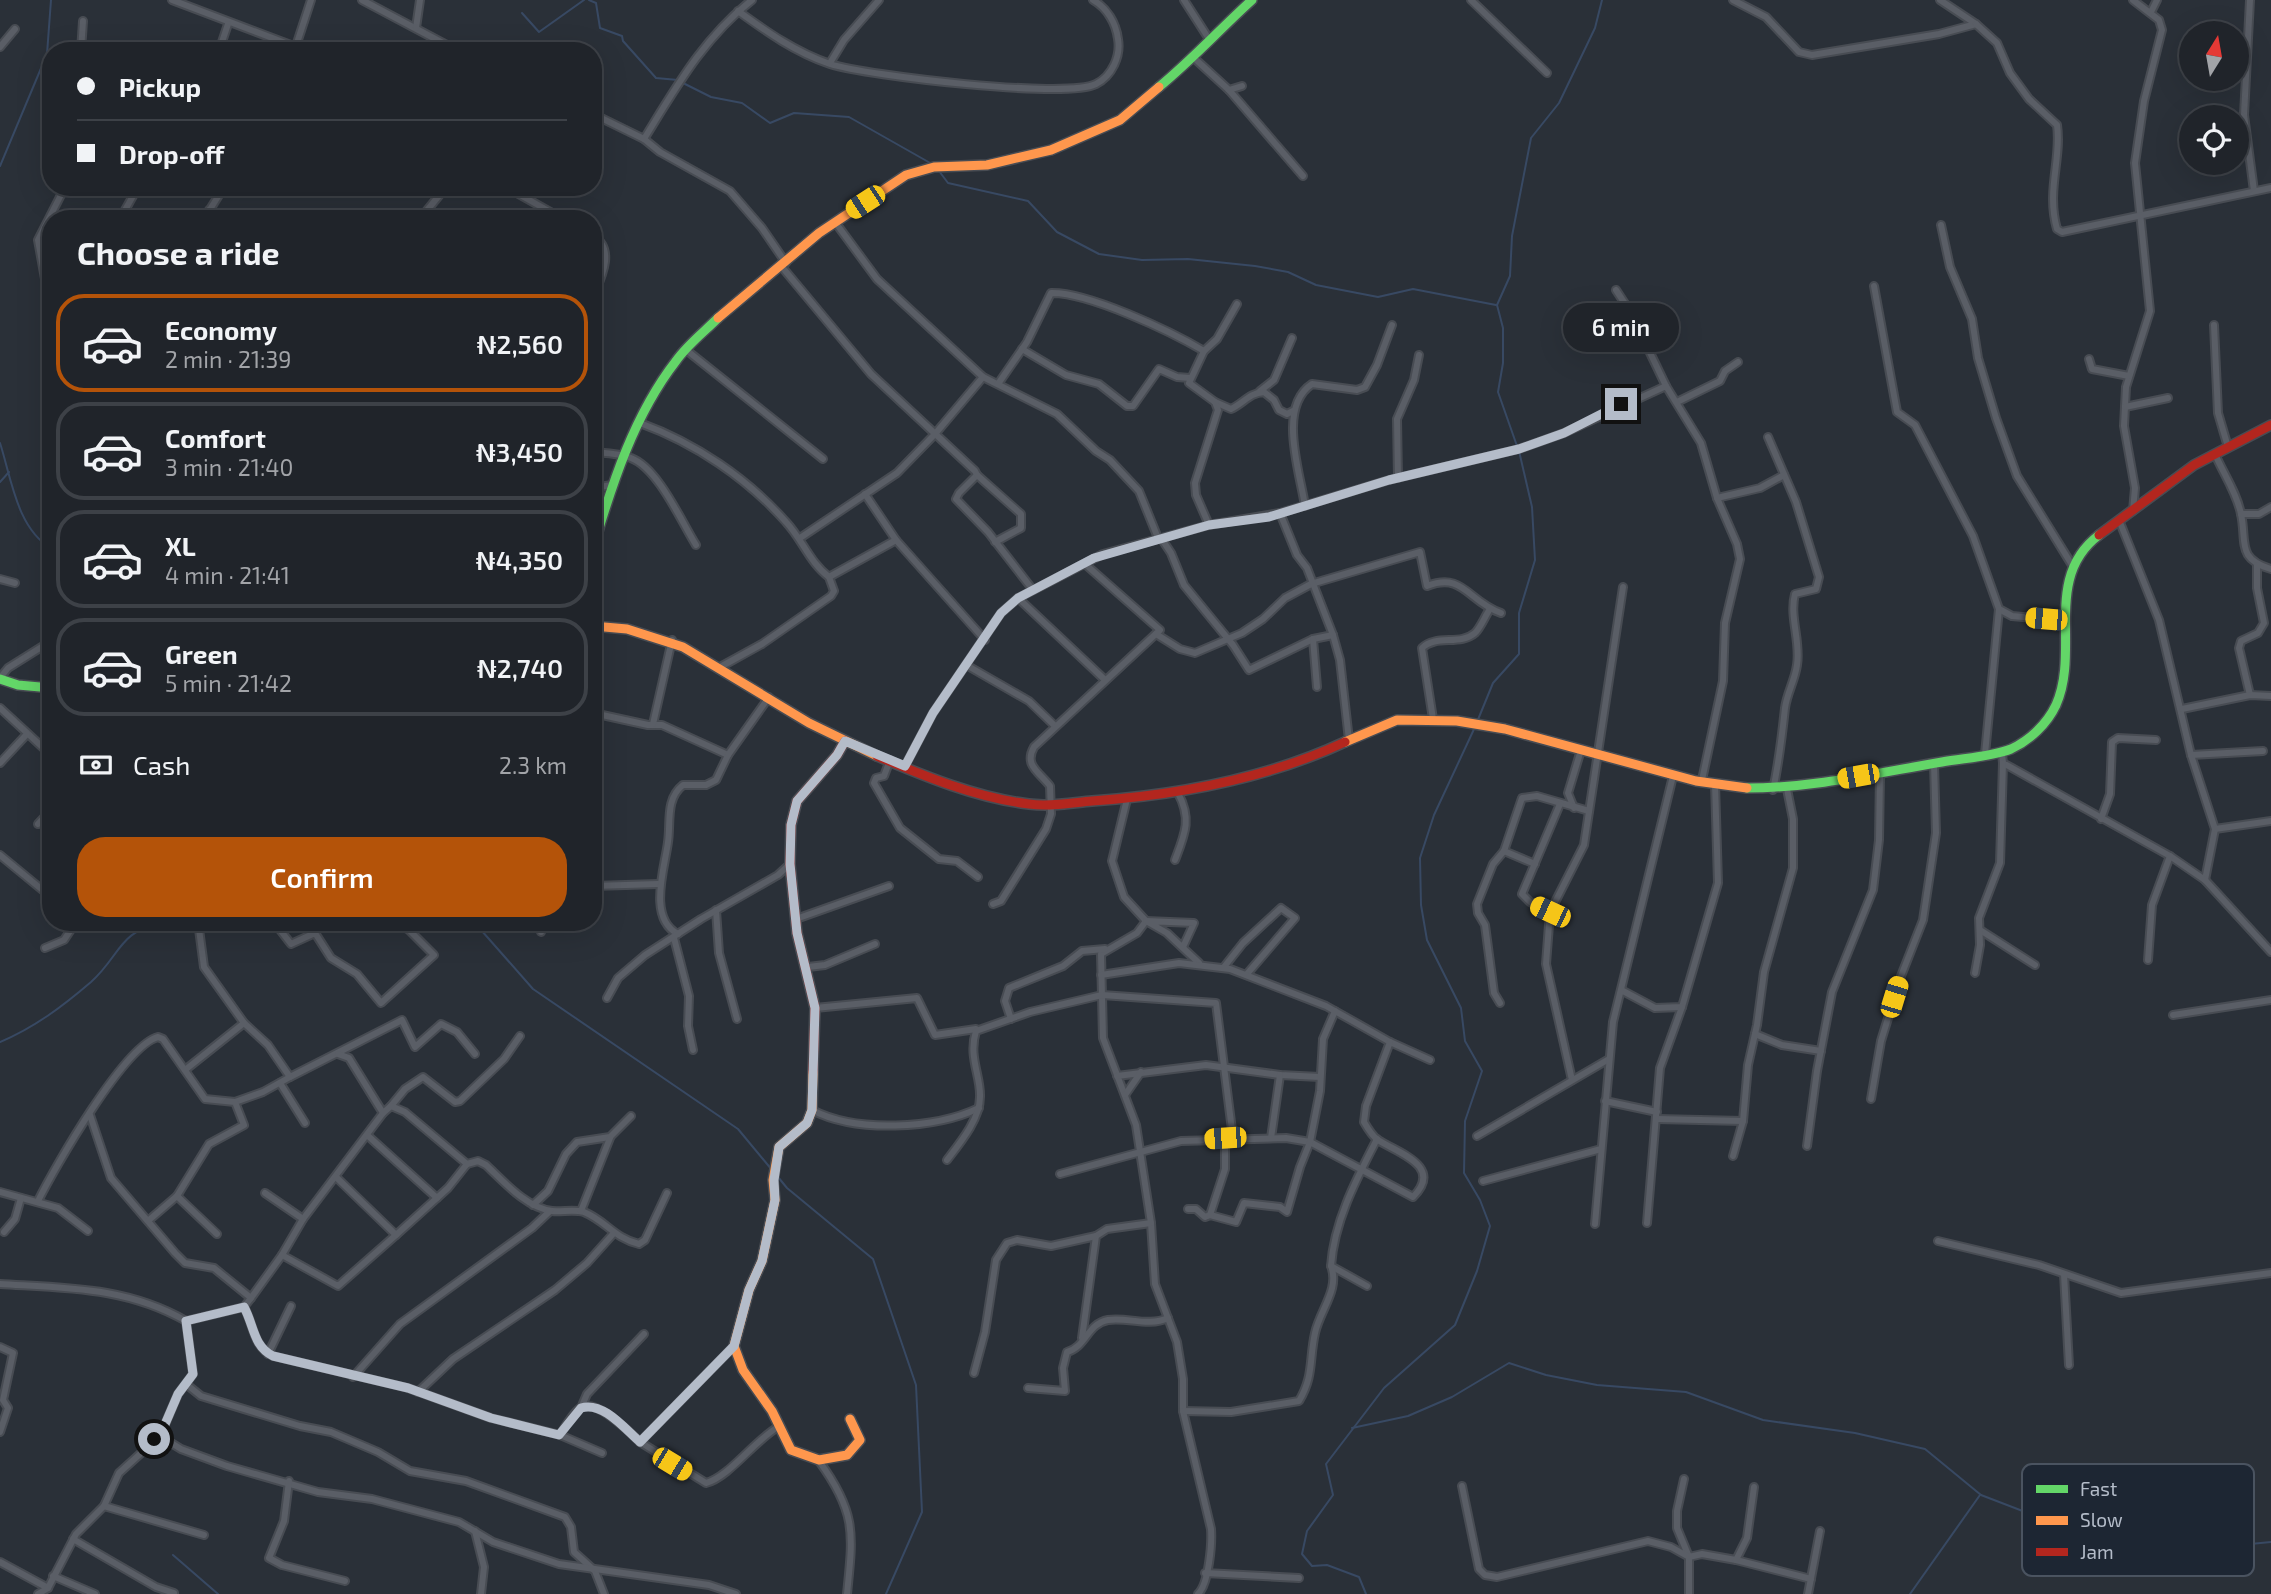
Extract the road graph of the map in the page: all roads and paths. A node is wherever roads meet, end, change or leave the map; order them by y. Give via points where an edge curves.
1 (172, 0) edge
2 (311, 0) edge
3 (362, 0) edge
4 (420, 0) edge
5 (752, 0) edge
6 (879, 0) edge
7 (1093, 0) edge
8 (1184, 0) edge
9 (1252, 0) edge
10 (1471, 0) edge
11 (1733, 0) edge
12 (1940, 0) edge
13 (2133, 0) edge
14 (2157, 0) edge
15 (2250, 0) edge
16 (738, 11) junction
17 (2151, 12) junction
18 (83, 20) dead end
19 (228, 24) junction
20 (1976, 24) junction
21 (416, 27) junction
22 (15, 29) dead end
23 (1209, 39) junction
24 (82, 42) edge
25 (222, 42) edge
26 (276, 42) edge
27 (297, 42) edge
28 (442, 42) edge
29 (0, 47) edge
30 (1194, 58) junction
31 (830, 64) junction
32 (1547, 73) dead end
33 (1242, 86) dead end
34 (1229, 90) junction
35 (602, 118) edge
36 (644, 139) junction
37 (1303, 176) dead end
38 (2271, 188) edge
39 (2255, 191) junction
40 (218, 196) edge
41 (439, 196) edge
42 (522, 196) edge
43 (209, 210) edge
44 (427, 210) edge
45 (547, 210) edge
46 (2140, 214) junction
47 (835, 222) junction
48 (1941, 225) dead end
49 (42, 232) edge
50 (602, 244) edge
51 (42, 254) edge
52 (784, 265) junction
53 (602, 271) edge
54 (1874, 286) dead end
55 (1616, 290) dead end
56 (1237, 304) dead end
57 (1392, 325) dead end
58 (2214, 325) dead end
59 (1292, 338) dead end
60 (685, 349) junction
61 (1022, 349) junction
62 (1203, 351) junction
63 (1419, 355) dead end
64 (2089, 359) dead end
65 (1738, 362) dead end
66 (2129, 376) junction
67 (983, 377) junction
68 (1190, 378) junction
69 (998, 384) junction
70 (1666, 386) junction
71 (1258, 392) junction
72 (2168, 398) dead end
73 (1215, 402) junction
74 (1677, 402) junction
75 (2125, 407) junction
76 (1293, 411) junction
77 (640, 423) junction
78 (2271, 425) edge
79 (935, 434) junction
80 (1768, 438) dead end
81 (2228, 447) junction
82 (602, 453) edge
83 (2215, 454) junction
84 (626, 456) junction
85 (824, 459) dead end
86 (977, 475) junction
87 (1784, 475) junction
88 (1398, 478) junction
89 (612, 485) junction
90 (602, 487) edge
91 (864, 494) junction
92 (1717, 498) junction
93 (1305, 506) junction
94 (2271, 508) edge
95 (2133, 511) junction
96 (1280, 513) junction
97 (2241, 514) junction
98 (602, 518) edge
99 (2119, 520) junction
100 (1209, 525) junction
101 (800, 538) junction
102 (1159, 538) junction
103 (896, 540) junction
104 (995, 542) junction
105 (696, 545) dead end
106 (1085, 564) junction
107 (2257, 565) junction
108 (2073, 566) junction
109 (2271, 569) edge
110 (829, 577) junction
111 (0, 579) edge
112 (15, 583) dead end
113 (1311, 584) junction
114 (1623, 587) dead end
115 (1033, 590) junction
116 (1018, 598) junction
117 (1490, 609) junction
118 (1999, 609) junction
119 (1501, 613) dead end
120 (2066, 621) junction
121 (602, 627) edge
122 (1156, 634) junction
123 (1333, 635) junction
124 (1312, 639) junction
125 (672, 640) junction
126 (985, 640) junction
127 (1229, 640) junction
128 (42, 647) edge
129 (722, 666) junction
130 (968, 666) junction
131 (0, 678) edge
132 (1104, 679) junction
133 (42, 687) edge
134 (1317, 687) dead end
135 (2250, 695) junction
136 (2271, 696) edge
137 (769, 697) junction
138 (0, 708) edge
139 (2182, 709) junction
140 (602, 715) edge
141 (1433, 719) junction
142 (653, 724) junction
143 (1055, 726) junction
144 (27, 734) junction
145 (1349, 740) junction
146 (2156, 740) dead end
147 (845, 741) junction
148 (42, 747) edge
149 (1581, 750) junction
150 (2263, 751) dead end
151 (1597, 754) junction
152 (1985, 754) junction
153 (728, 755) junction
154 (2191, 755) junction
155 (2002, 758) junction
156 (890, 760) junction
157 (0, 763) edge
158 (1934, 763) junction
159 (905, 766) junction
160 (1880, 773) junction
161 (1673, 776) junction
162 (1702, 780) junction
163 (1715, 783) junction
164 (1787, 789) junction
165 (1773, 790) junction
166 (1178, 793) junction
167 (1127, 799) junction
168 (1560, 804) junction
169 (1051, 805) junction
170 (1574, 808) junction
171 (1589, 811) junction
172 (2101, 819) junction
173 (42, 820) edge
174 (2271, 821) edge
175 (38, 824) dead end
176 (2214, 829) junction
177 (1504, 851) junction
178 (0, 855) edge
179 (2170, 856) junction
180 (1175, 860) dead end
181 (790, 864) junction
182 (1535, 864) junction
183 (978, 877) dead end
184 (2205, 880) junction
185 (659, 884) junction
186 (602, 886) edge
187 (889, 886) dead end
188 (42, 890) edge
189 (993, 904) dead end
190 (716, 910) junction
191 (1550, 912) junction
192 (796, 919) junction
193 (1146, 921) junction
194 (1980, 930) junction
195 (70, 931) edge
196 (199, 931) edge
197 (281, 931) edge
198 (410, 931) edge
199 (676, 936) junction
200 (875, 944) dead end
201 (1183, 947) junction
202 (45, 948) dead end
203 (1105, 949) junction
204 (2271, 952) edge
205 (1191, 954) junction
206 (2148, 960) dead end
207 (1186, 963) junction
208 (1199, 963) junction
209 (2035, 965) dead end
210 (808, 967) junction
211 (1224, 967) junction
212 (1975, 973) dead end
213 (1247, 974) junction
214 (1101, 975) junction
215 (1623, 991) junction
216 (1102, 995) junction
217 (607, 998) dead end
218 (2271, 1000) edge
219 (1500, 1003) dead end
220 (1682, 1007) junction
221 (815, 1008) junction
222 (1335, 1012) junction
223 (2173, 1016) dead end
224 (1011, 1018) junction
225 (737, 1019) dead end
226 (244, 1023) junction
227 (979, 1028) junction
228 (1755, 1034) junction
229 (520, 1036) dead end
230 (1390, 1042) junction
231 (694, 1050) dead end
232 (1821, 1051) junction
233 (338, 1054) junction
234 (475, 1054) dead end
235 (1609, 1059) junction
236 (1430, 1060) dead end
237 (1223, 1067) junction
238 (185, 1070) junction
239 (1142, 1072) junction
240 (1280, 1075) junction
241 (1116, 1076) junction
242 (290, 1077) junction
243 (1320, 1077) junction
244 (1572, 1080) junction
245 (280, 1083) junction
246 (1125, 1096) junction
247 (1871, 1099) dead end
248 (1605, 1101) junction
249 (235, 1102) junction
250 (391, 1106) junction
251 (979, 1108) junction
252 (812, 1110) junction
253 (383, 1114) junction
254 (90, 1115) junction
255 (1657, 1115) junction
256 (631, 1116) dead end
257 (1743, 1122) junction
258 (305, 1123) dead end
259 (367, 1135) junction
260 (1477, 1136) dead end
261 (610, 1137) junction
262 (1229, 1138) junction
263 (1271, 1138) junction
264 (1377, 1139) junction
265 (1310, 1142) junction
266 (1807, 1146) dead end
267 (1601, 1149) junction
268 (1141, 1153) junction
269 (1733, 1156) dead end
270 (947, 1160) dead end
271 (467, 1164) junction
272 (1362, 1167) junction
273 (1060, 1174) dead end
274 (336, 1177) junction
275 (1483, 1181) dead end
276 (0, 1192) edge
277 (667, 1192) dead end
278 (265, 1193) dead end
279 (177, 1196) junction
280 (22, 1198) junction
281 (438, 1198) junction
282 (38, 1201) junction
283 (533, 1205) junction
284 (1188, 1209) dead end
285 (550, 1211) junction
286 (581, 1211) junction
287 (1210, 1215) junction
288 (303, 1219) junction
289 (149, 1220) junction
290 (1151, 1223) junction
291 (1647, 1223) dead end
292 (1595, 1224) dead end
293 (88, 1231) dead end
294 (4, 1232) dead end
295 (217, 1234) dead end
296 (613, 1234) junction
297 (396, 1235) junction
298 (1096, 1236) junction
299 (1938, 1241) dead end
300 (282, 1255) junction
301 (1331, 1266) junction
302 (2271, 1273) edge
303 (2064, 1274) junction
304 (0, 1284) edge
305 (1367, 1286) dead end
306 (251, 1298) junction
307 (291, 1306) dead end
308 (244, 1307) junction
309 (1167, 1318) junction
310 (186, 1321) junction
311 (644, 1335) dead end
312 (1082, 1340) junction
313 (734, 1346) junction
314 (0, 1348) edge
315 (268, 1353) junction
316 (2069, 1365) dead end
317 (974, 1373) dead end
318 (354, 1377) junction
319 (186, 1384) junction
320 (1028, 1388) dead end
321 (418, 1392) junction
322 (581, 1408) junction
323 (1183, 1411) junction
324 (850, 1419) dead end
325 (778, 1427) junction
326 (0, 1432) edge
327 (559, 1435) junction
328 (160, 1436) junction
329 (640, 1442) junction
330 (602, 1453) dead end
331 (819, 1461) junction
332 (1684, 1479) dead end
333 (289, 1481) junction
334 (1462, 1486) dead end
335 (1754, 1488) dead end
336 (104, 1506) junction
337 (475, 1531) junction
338 (1819, 1531) dead end
339 (204, 1535) dead end
340 (73, 1539) junction
341 (1689, 1557) junction
342 (1736, 1559) junction
343 (0, 1562) edge
344 (595, 1571) junction
345 (1205, 1573) junction
346 (53, 1576) junction
347 (1299, 1578) dead end
348 (1811, 1579) junction
349 (345, 1581) dead end
350 (48, 1588) junction
351 (38, 1594) edge
352 (95, 1594) edge
353 (174, 1594) edge
354 (481, 1594) edge
355 (604, 1594) edge
356 (736, 1594) edge
357 (847, 1594) edge
358 (1198, 1594) edge
359 (1689, 1594) edge
360 (1808, 1594) edge

1 - 19 street
2 - 27 street
3 - 21 street
4 - 21 street
5 - 16 street
6 - 31 street
7 - 31 street via 1108,13 1117,30 1118,53 1107,76 1085,88 939,82
8 - 23 street
9 - 23 street
10 - 32 street
11 - 20 street via 1766,17 1799,52 1812,55
12 - 20 street
13 - 17 street
14 - 17 street
15 - 39 street via 2244,115
16 - 31 street via 777,40
16 - 36 street via 687,68
17 - 46 street via 2162,30 2134,163
18 - 24 street
19 - 25 street
19 - 26 street
20 - 46 street via 1997,43 2010,73 2029,99 2057,125 2052,180 2057,229 2062,232
21 - 28 street
22 - 29 street
23 - 30 street
30 - 34 street
30 - 47 street via 1120,120 1030,156 919,169
33 - 34 street
34 - 37 street
35 - 36 street
36 - 52 street via 730,191
38 - 39 street
39 - 46 street
40 - 43 street
41 - 44 street
42 - 45 street
46 - 66 street via 2150,311
47 - 52 street
47 - 67 street via 877,279
48 - 108 street via 1950,267 1972,319 1996,418 2020,482
49 - 51 street via 38,240
50 - 53 street via 607,256
52 - 60 street
52 - 79 street via 871,374
54 - 118 street via 1897,412 1915,425 1973,536
55 - 70 street
56 - 62 street via 1217,339
57 - 76 street via 1365,387 1311,384
58 - 81 street via 2218,413
59 - 71 street via 1274,380
60 - 77 street via 659,384
60 - 85 street
61 - 62 street via 1047,296 1061,293 1103,304
61 - 68 street via 1066,375 1099,384 1127,406 1139,401 1159,369
61 - 69 street
62 - 68 street
63 - 88 street via 1397,419
64 - 66 street via 2092,369
65 - 74 street via 1720,381
66 - 75 street
67 - 69 street
67 - 79 street
68 - 73 street via 1189,383
69 - 102 street via 1057,414 1110,460 1139,491
70 - 74 street
70 - 88 street via 1532,444
71 - 73 street via 1231,409
71 - 76 street via 1274,400 1279,410
72 - 75 street
73 - 100 street via 1218,410 1195,483
74 - 92 street via 1701,443
75 - 95 street via 2135,488
76 - 93 street via 1293,446
77 - 84 street
77 - 101 street via 688,445 740,478
78 - 81 street
79 - 86 street
79 - 91 street via 897,472
80 - 87 street
81 - 83 street
82 - 84 street
83 - 95 street
83 - 97 street
84 - 89 street
84 - 105 street via 652,474
86 - 104 street via 956,499
86 - 104 street via 1021,514 1023,521 1021,528
87 - 92 street via 1760,488
87 - 165 street via 1819,577 1816,589 1795,594 1793,603 1797,666
88 - 93 street
89 - 90 street
89 - 98 street
91 - 101 street
91 - 103 street
92 - 162 street via 1740,559 1725,623 1723,681
93 - 96 street
94 - 97 street via 2259,514
95 - 99 street
96 - 100 street
96 - 113 street
97 - 107 street via 2242,545
99 - 108 street via 2090,542
99 - 139 street via 2160,620
100 - 102 street
101 - 110 street
102 - 106 street
102 - 127 street via 1171,553 1184,585
103 - 110 street
103 - 126 street
104 - 115 street
106 - 115 street
106 - 122 street via 1157,626
107 - 109 street
107 - 135 street via 2264,623 2258,633 2241,641 2239,648
108 - 120 street
110 - 129 street via 834,591 831,596
111 - 112 street
113 - 117 street via 1420,552 1427,586 1453,580
113 - 123 street
113 - 127 street
114 - 151 street
115 - 116 street
116 - 126 street via 1001,613
116 - 132 street
117 - 119 street
117 - 141 street via 1469,636 1430,642 1422,648
118 - 120 street via 2012,616
118 - 152 street
120 - 155 street via 2064,679 2054,712 2037,732
121 - 125 street
122 - 127 street via 1195,653
122 - 132 street
123 - 124 street
123 - 145 street
124 - 127 street via 1249,670
124 - 134 street
125 - 129 street
125 - 142 street
126 - 130 street
128 - 131 street
129 - 137 street
130 - 143 street via 1029,701
130 - 159 street via 933,713
131 - 133 street
132 - 143 street
135 - 136 street
135 - 139 street
137 - 147 street
137 - 153 street
138 - 144 street
139 - 154 street
140 - 142 street
141 - 145 street via 1384,723
141 - 149 street via 1477,723
142 - 153 street
143 - 169 street via 1029,758 1050,786
144 - 148 street
144 - 157 street
145 - 166 street
146 - 172 street via 2118,738 2112,742 2110,794
147 - 156 street
147 - 181 street via 793,810
149 - 151 street
149 - 170 street via 1568,793
150 - 154 street
151 - 161 street
151 - 171 street
152 - 155 street
152 - 158 street
153 - 185 street via 711,784 683,785 675,795
154 - 176 street
155 - 172 street
155 - 194 street via 2000,863 1979,918
156 - 159 street
156 - 183 street via 884,776 874,783 900,828 939,859 963,864
158 - 160 street
158 - 247 street via 1936,833 1923,920 1881,1041
159 - 169 street via 1003,799
160 - 164 street
160 - 232 street via 1873,890 1832,992
161 - 162 street
161 - 215 street
162 - 163 street
163 - 165 street
163 - 220 street via 1718,883
164 - 165 street
164 - 228 street via 1793,819 1793,868 1764,972
166 - 167 street
166 - 180 street via 1189,823
167 - 169 street
167 - 193 street via 1112,860 1124,897
168 - 170 street
168 - 177 street via 1537,796 1522,798
168 - 182 street
169 - 189 street via 1046,829 1001,901
170 - 171 street
171 - 191 street via 1584,845
172 - 179 street
173 - 175 street
174 - 176 street
176 - 184 street
177 - 182 street
177 - 219 street via 1493,864 1477,904 1485,925 1494,993
178 - 188 street
179 - 184 street
179 - 206 street via 2152,905
181 - 190 street
181 - 192 street
182 - 191 street via 1522,894
184 - 204 street
185 - 186 street
185 - 199 street via 667,923
187 - 192 street
190 - 199 street
190 - 225 street via 719,953
191 - 244 street via 1546,964
192 - 210 street
193 - 201 street
193 - 201 street via 1194,923
193 - 203 street via 1137,933
194 - 209 street
194 - 212 street
195 - 202 street via 64,940
196 - 226 street via 204,967
197 - 198 street via 291,944 314,933 331,958 357,974 381,1003 433,955
199 - 217 street via 625,971
199 - 231 street
200 - 210 street via 825,965
201 - 205 street
203 - 214 street
203 - 224 street via 1082,951 1063,966 1009,988 1005,1001
205 - 207 street
205 - 208 street
207 - 208 street
207 - 214 street
208 - 211 street
210 - 221 street
211 - 213 street
211 - 213 street via 1281,908 1295,918
213 - 222 street
214 - 216 street
215 - 220 street via 1655,1008
215 - 235 street via 1613,1022
216 - 224 street
216 - 237 street via 1216,1003
216 - 241 street via 1103,1038
218 - 223 street
220 - 255 street via 1660,1068
221 - 227 street via 916,998 935,1035
221 - 252 street
222 - 230 street
222 - 243 street via 1323,1039
224 - 227 street
226 - 238 street
226 - 242 street via 257,1032
227 - 251 street via 973,1055 981,1094
228 - 232 street via 1782,1045
228 - 257 street
229 - 250 street via 460,1101 455,1102 423,1077
230 - 236 street
230 - 264 street via 1363,1115
232 - 266 street
233 - 234 street via 401,1020 415,1047 441,1024 457,1032
233 - 242 street
233 - 253 street via 349,1058
235 - 244 street
235 - 248 street
237 - 239 street
237 - 240 street
237 - 262 street
238 - 249 street via 205,1099
238 - 254 street via 163,1040 152,1039 122,1069
239 - 241 street
239 - 246 street
240 - 243 street
240 - 263 street
241 - 246 street
242 - 245 street
243 - 265 street
244 - 260 street
245 - 249 street
245 - 258 street
246 - 268 street
248 - 255 street
248 - 267 street
249 - 279 street via 244,1125 209,1144
250 - 253 street
250 - 271 street via 405,1112
251 - 252 street via 936,1122 860,1124 846,1124
251 - 270 street
252 - 313 street via 807,1123 779,1147 775,1200 762,1261
253 - 259 street
254 - 282 street
254 - 289 street via 111,1178
255 - 257 street
255 - 291 street
256 - 261 street
257 - 269 street
259 - 274 street
259 - 281 street
261 - 283 street via 577,1142 548,1191
261 - 286 street
262 - 263 street
262 - 268 street via 1181,1141
262 - 287 street via 1225,1169
263 - 265 street
264 - 272 street
264 - 272 street via 1405,1152 1424,1181 1413,1197
265 - 272 street
265 - 287 street via 1287,1212 1244,1203 1237,1222
267 - 275 street
267 - 292 street
268 - 273 street
268 - 290 street
271 - 281 street
271 - 283 street via 478,1161 486,1165
272 - 301 street via 1341,1217
274 - 288 street
274 - 297 street
276 - 280 street
277 - 296 street via 645,1240 639,1244
278 - 288 street
279 - 289 street
279 - 295 street
280 - 282 street
280 - 294 street via 15,1219
281 - 297 street
282 - 293 street via 66,1212
283 - 285 street
284 - 287 street
285 - 286 street
285 - 318 street via 400,1324
286 - 296 street
288 - 300 street
289 - 306 street via 182,1260 214,1268
290 - 298 street via 1107,1229
290 - 309 street via 1153,1271
296 - 321 street via 555,1290 453,1359
297 - 300 street via 338,1286
298 - 312 street
298 - 317 street via 1051,1246 1017,1240 1007,1243 996,1259
299 - 303 street
300 - 306 street
301 - 305 street
301 - 323 street via 1334,1284 1315,1334 1311,1377 1299,1401 1231,1412
302 - 303 street via 2121,1293
303 - 316 street
304 - 310 street via 51,1285 130,1296
306 - 308 street
307 - 315 street
308 - 310 street
308 - 315 street via 257,1342
309 - 312 street via 1153,1323 1108,1320 1094,1326
309 - 323 street via 1181,1363
310 - 319 street via 194,1365
311 - 322 street via 600,1379
312 - 320 street via 1081,1346 1067,1352 1065,1391
313 - 325 street via 743,1370
313 - 329 street
314 - 326 street via 13,1353 3,1400 8,1408
315 - 318 street
318 - 321 street
319 - 328 street
319 - 344 street via 201,1396 331,1432 411,1471 466,1481 565,1517 574,1552
321 - 327 street via 491,1418
322 - 327 street
322 - 329 street via 596,1408 611,1416
323 - 345 street via 1211,1528 1213,1548
324 - 331 street via 860,1440 855,1449 833,1461
325 - 329 street via 717,1480 706,1483
325 - 331 street via 791,1450
327 - 330 street
328 - 333 street via 180,1449 227,1466
328 - 336 street via 122,1469
331 - 357 street via 843,1499 850,1522 853,1547
332 - 341 street via 1677,1528
333 - 337 street via 318,1492 408,1507
333 - 349 street via 284,1521 269,1558
334 - 341 street via 1479,1569 1485,1575 1497,1577 1648,1541
335 - 342 street via 1747,1538
336 - 339 street
336 - 340 street
337 - 344 street via 512,1550
337 - 354 street via 484,1567
338 - 348 street
340 - 346 street
340 - 353 street
341 - 342 street via 1702,1554
341 - 359 street
342 - 348 street
343 - 350 street
344 - 355 street
344 - 356 street via 709,1585
345 - 347 street
345 - 358 street
346 - 350 street
346 - 352 street
348 - 360 street
350 - 351 street

